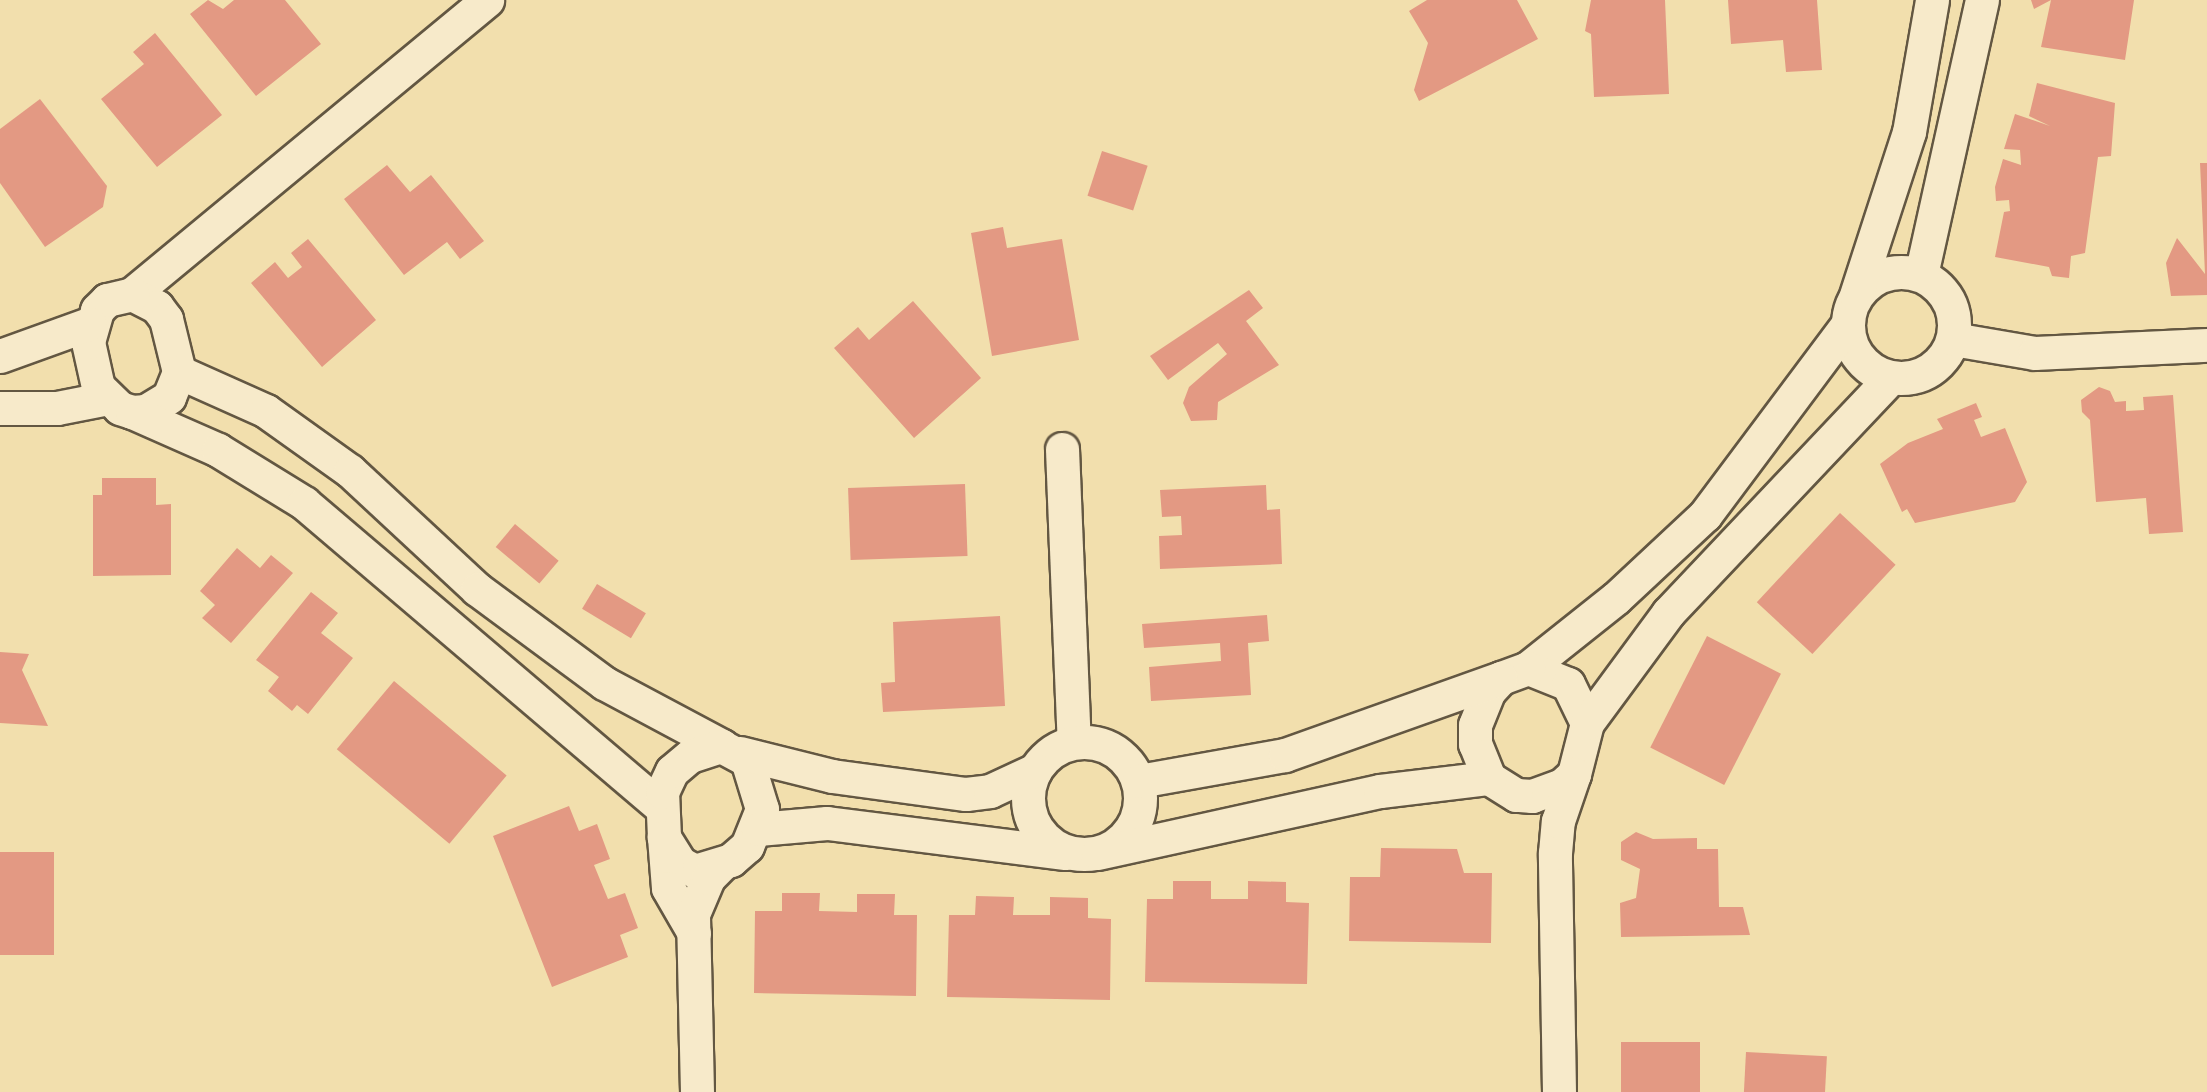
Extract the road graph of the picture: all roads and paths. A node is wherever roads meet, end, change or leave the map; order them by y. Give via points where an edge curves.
1 (487, 0) edge
2 (1932, 0) edge
3 (1982, 0) edge
4 (1921, 275) junction
5 (132, 294) junction
6 (1852, 310) junction
7 (89, 324) junction
8 (1953, 339) junction
9 (2207, 345) edge
10 (0, 356) edge
11 (178, 372) junction
12 (1890, 378) junction
13 (120, 405) junction
14 (0, 408) edge
15 (1062, 449) dead end
16 (1515, 673) junction
17 (1587, 723) junction
18 (1074, 742) junction
19 (731, 749) junction
20 (1035, 770) junction
21 (1574, 774) junction
22 (1489, 778) junction
23 (1139, 781) junction
24 (1516, 795) junction
25 (662, 821) junction
26 (758, 829) junction
27 (1555, 853) junction
28 (1089, 854) junction
29 (722, 864) junction
30 (694, 933) junction
31 (697, 1092) edge
32 (1559, 1092) edge

1 - 5 street
2 - 6 street via 1909,132
3 - 4 street
4 - 6 street via 1897,272 1874,279
4 - 8 street via 1949,301
5 - 7 street via 107,300
5 - 11 street via 157,307 166,320
6 - 12 street via 1859,359
6 - 16 street via 1705,515 1616,598
7 - 10 street
7 - 13 street via 89,359
8 - 9 street via 2035,352
8 - 12 street via 1929,371
11 - 13 street via 169,397 146,411
11 - 19 street via 266,411 350,471 477,589 604,683
12 - 17 street via 1668,613
13 - 14 street
13 - 25 street via 218,450 304,503
15 - 18 street
16 - 17 street via 1568,684
16 - 22 street via 1479,708 1475,744
16 - 23 street via 1285,755
17 - 21 street
18 - 20 street via 1045,757
18 - 23 street via 1113,750
19 - 20 street via 832,776 966,794 998,788
19 - 25 street via 690,756 672,771
19 - 26 street via 760,788
20 - 28 street via 1028,807 1034,825 1045,839
21 - 24 street via 1548,793
21 - 27 street via 1558,820
22 - 24 street
22 - 28 street via 1380,791
23 - 28 street via 1138,818 1128,834
24 - 27 street
25 - 29 street via 687,868 704,871
25 - 30 street via 668,888
26 - 28 street via 827,823
26 - 29 street via 747,846
27 - 32 street
29 - 30 street via 698,895
30 - 31 street

